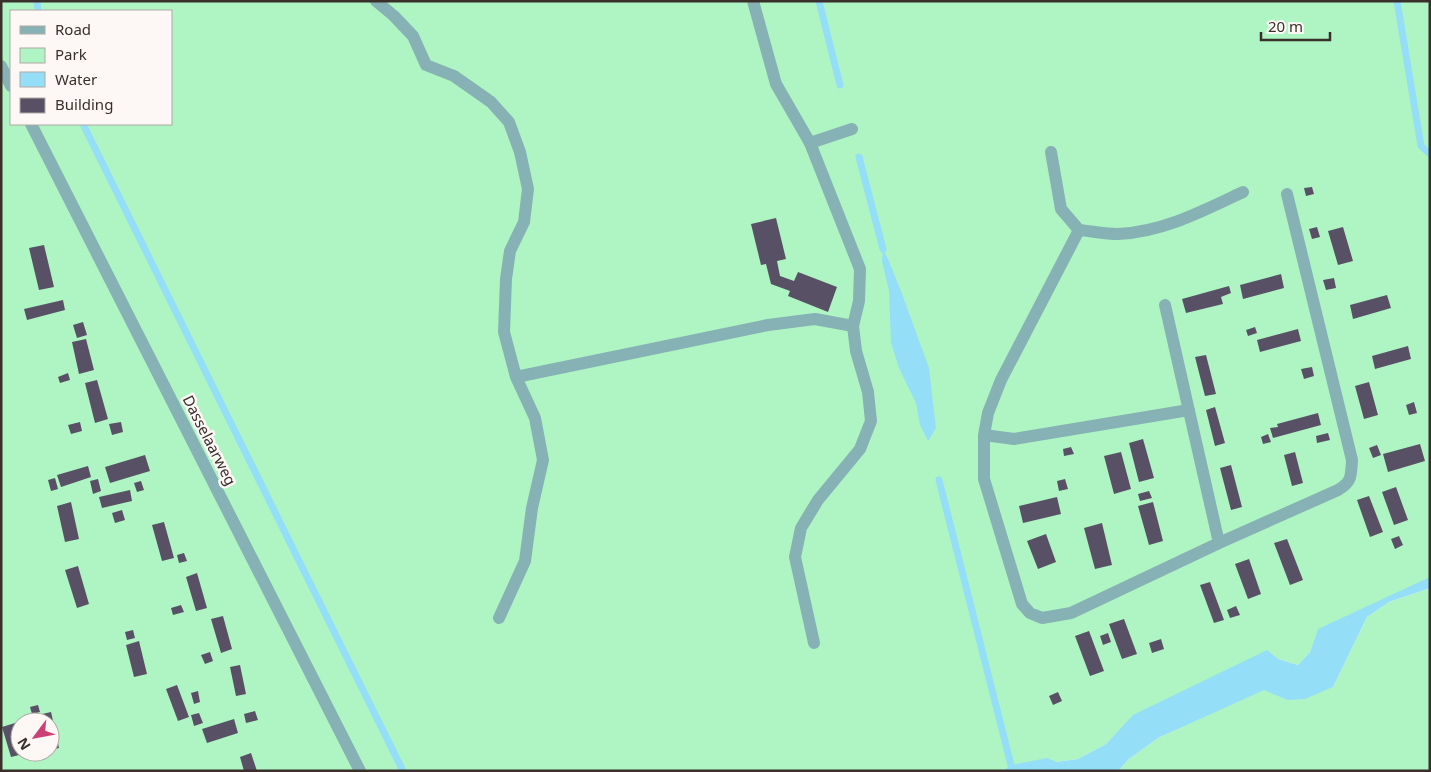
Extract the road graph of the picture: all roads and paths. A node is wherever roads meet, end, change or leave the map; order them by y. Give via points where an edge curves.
1 (376, 1) edge
2 (753, 1) edge
3 (1, 66) edge
4 (10, 84) edge
5 (32, 125) edge
6 (852, 129) dead end
7 (810, 143) junction
8 (1051, 152) dead end
9 (1243, 192) dead end
10 (1287, 194) dead end
11 (1079, 230) junction
12 (1164, 305) dead end
13 (853, 326) junction
14 (516, 377) junction
15 (1189, 410) junction
16 (984, 436) junction
17 (1219, 543) junction
18 (499, 618) dead end
19 (814, 643) dead end
20 (360, 771) edge

1 - 14 street via 413,36 426,64 454,76 491,102 510,122 528,189 524,222 510,251 506,279 504,332
2 - 7 street via 776,84
3 - 4 street
5 - 20 street, Dasselaarweg
6 - 7 street
7 - 13 street via 860,270 859,301
8 - 11 street via 1061,209
9 - 11 street via 1192,217 1153,228 1117,234
10 - 17 street via 1352,460 1352,475 1348,484 1338,490
11 - 16 street via 1001,380 988,413
12 - 15 street
13 - 14 street via 814,319 768,325
13 - 19 street via 856,351 868,392 870,420 860,449 818,500 801,528 795,556
14 - 18 street via 535,418 543,460 525,561
15 - 16 street via 1014,439
15 - 17 street
16 - 17 street via 984,479 1022,604 1042,618 1070,613

